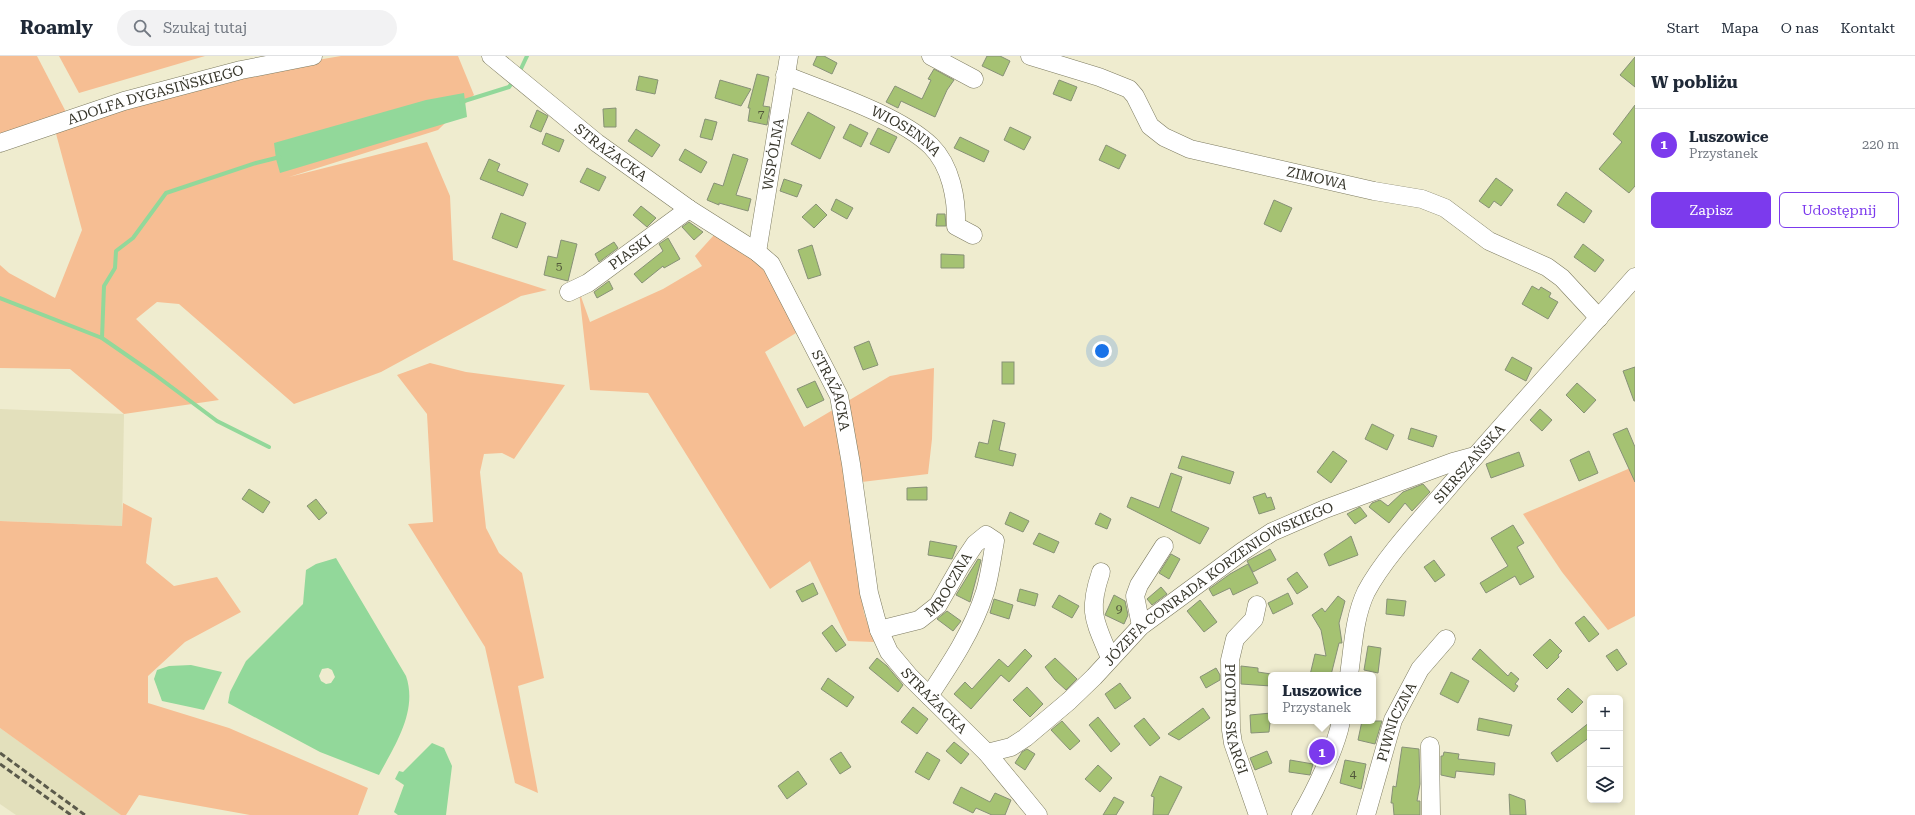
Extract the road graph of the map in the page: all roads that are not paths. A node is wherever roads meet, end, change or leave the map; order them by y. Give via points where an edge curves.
1 (313, 56) edge
2 (491, 56) edge
3 (931, 56) edge
4 (1030, 56) edge
5 (788, 61) edge
6 (974, 79) dead end
7 (0, 143) edge
8 (690, 209) junction
9 (973, 235) dead end
10 (757, 252) junction
11 (1635, 277) edge
12 (569, 292) dead end
13 (1600, 318) junction
14 (1475, 456) junction
15 (1164, 546) dead end
16 (1102, 572) dead end
17 (1257, 605) dead end
18 (1141, 626) junction
19 (879, 630) junction
20 (1446, 639) dead end
21 (1110, 658) junction
22 (1350, 672) edge
23 (928, 696) junction
24 (1340, 724) edge
25 (1430, 746) dead end
26 (987, 753) junction
27 (1038, 815) edge
28 (1258, 815) edge
29 (1301, 815) edge
30 (1366, 815) edge
31 (1431, 815) edge

1 - 7 street, ADOLFA DYGASIŃSKIEGO via 241,70 131,99
2 - 8 street, STRAŻACKA via 597,143
3 - 6 street
4 - 13 street, ZIMOWA via 1129,89 1150,126 1176,144 1294,173 1422,199 1445,208 1489,241 1547,267 1567,283
5 - 9 street, WIOSENNA via 914,132 932,146 943,163 954,192 957,206 956,226
5 - 10 street, WSPÓLNA
8 - 10 street, STRAŻACKA
8 - 12 street, PIASKI via 588,283
10 - 19 street, STRAŻACKA via 771,264 839,396 869,593
11 - 13 street, SIERSZAŃSKA
13 - 14 street, SIERSZAŃSKA
14 - 18 street, JÓZEFA CONRADA KORZENIOWSKIEGO via 1325,509 1272,532
14 - 22 street, SIERSZAŃSKA via 1414,528 1366,593 1360,609
15 - 18 street via 1134,596
16 - 21 street via 1094,591 1094,620
17 - 28 street, PIOTRA SKARGI via 1254,618 1235,639 1230,660 1233,743
18 - 21 street, JÓZEFA CONRADA KORZENIOWSKIEGO
19 - 23 street, STRAŻACKA via 889,652
19 - 23 street, MROCZNA via 918,620 938,605 975,544 986,535 995,541 985,591 973,624 945,673
20 - 30 street, PIWNICZNA via 1420,669 1393,720
21 - 26 street, JÓZEFA CONRADA KORZENIOWSKIEGO via 1069,701 1025,738 1011,747
23 - 26 street, STRAŻACKA
24 - 29 street via 1324,768
25 - 31 street
26 - 27 street, STRAŻACKA

